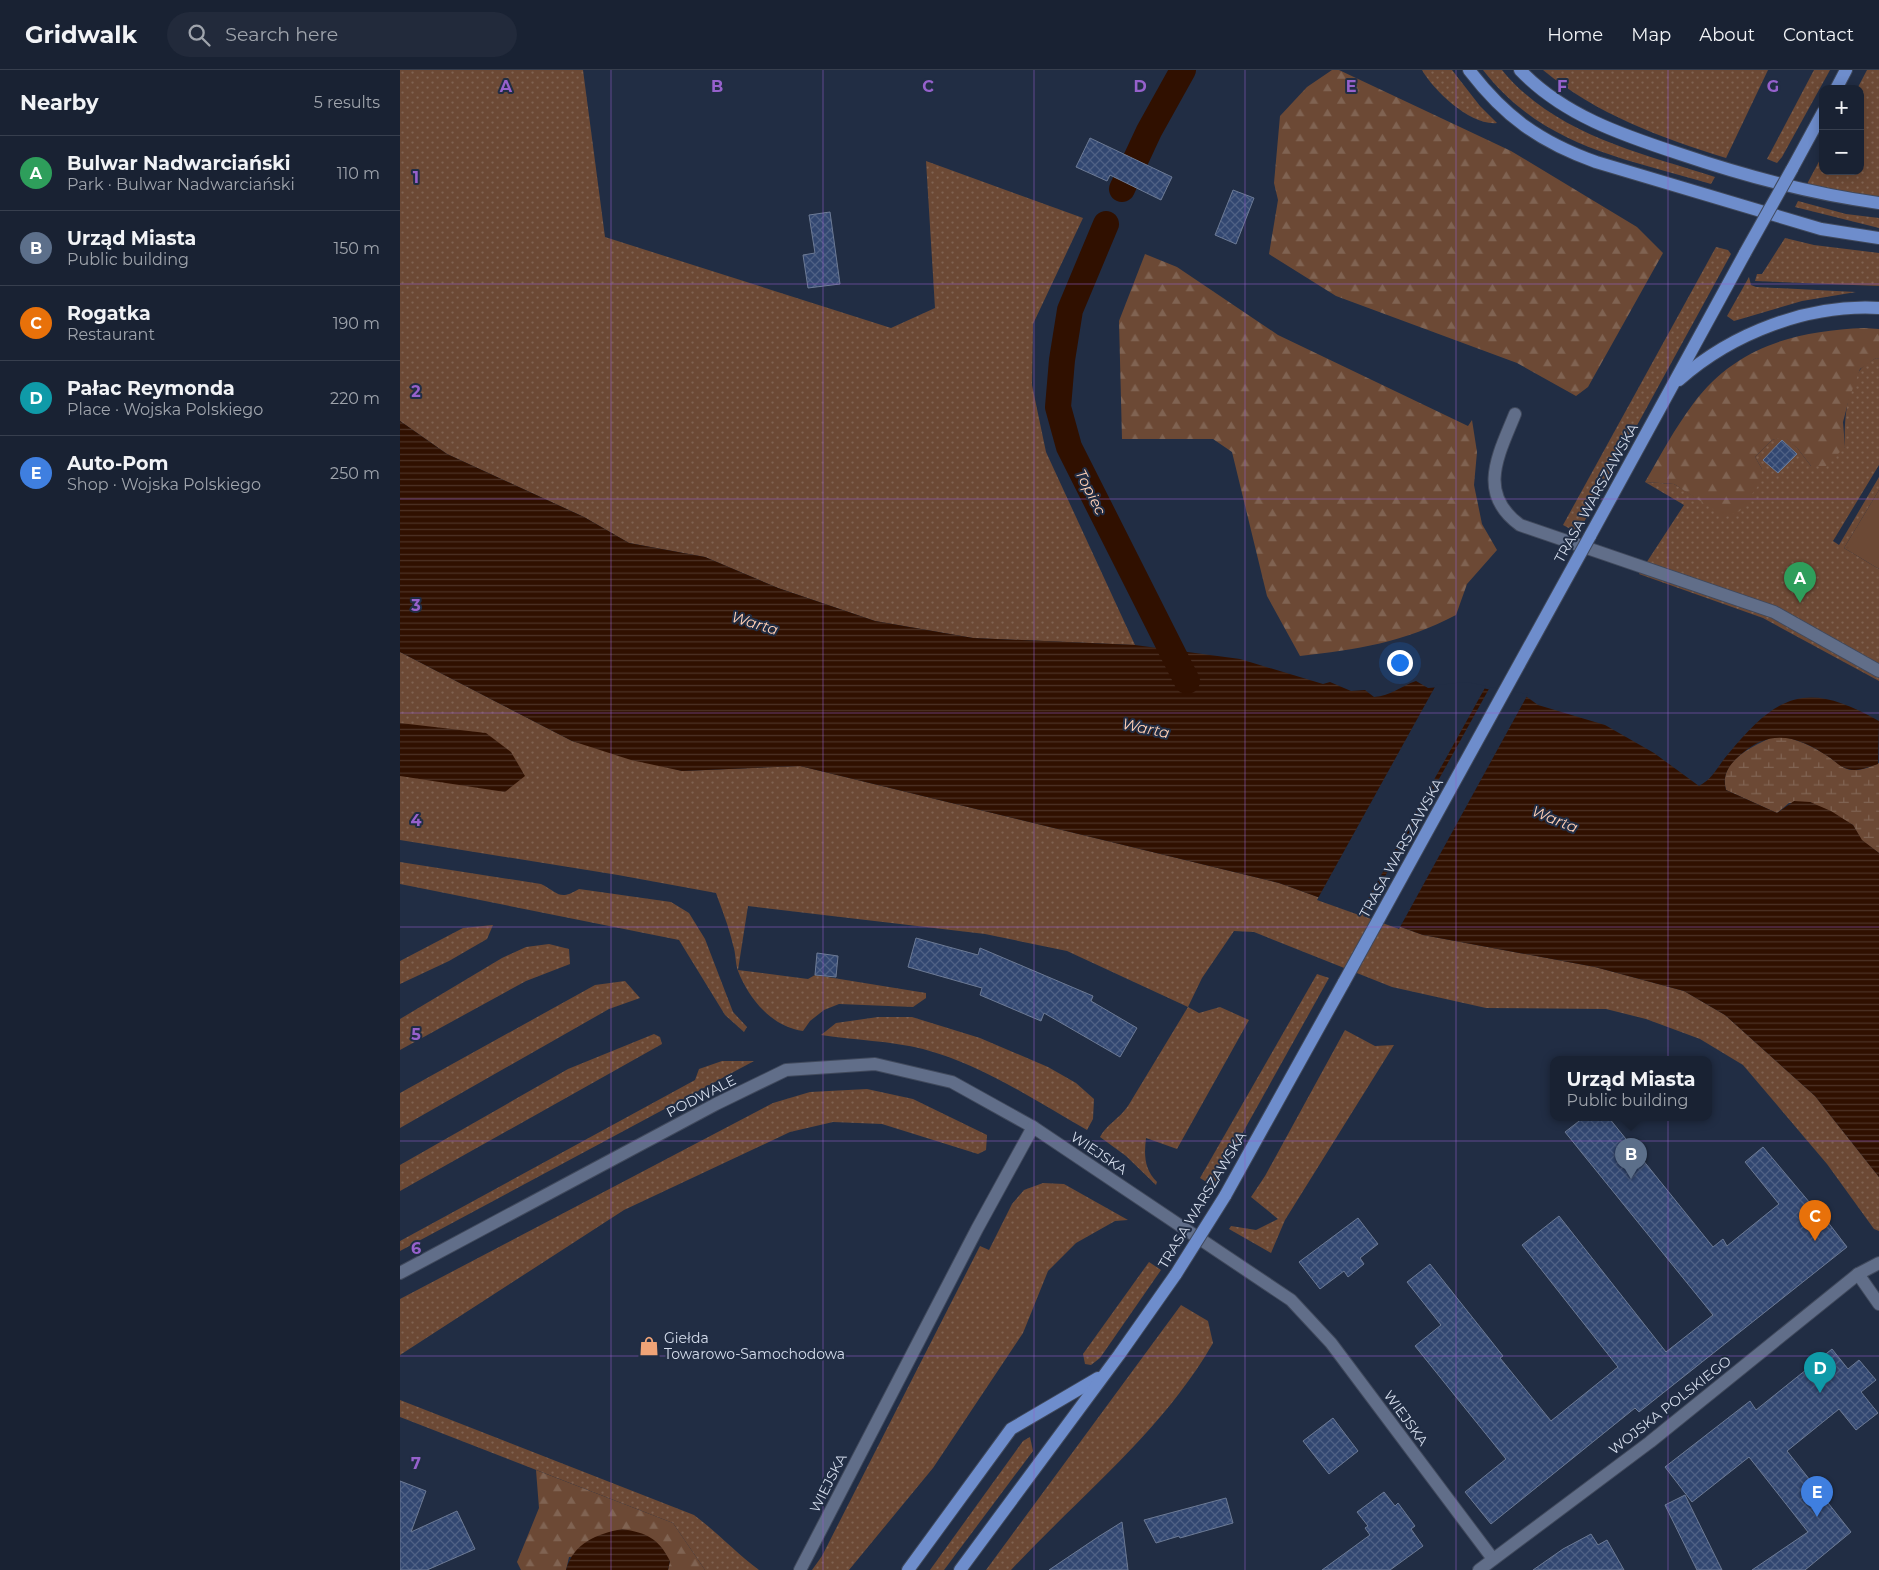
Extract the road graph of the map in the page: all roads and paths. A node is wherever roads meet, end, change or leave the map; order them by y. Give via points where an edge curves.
1 (1469, 70) edge
2 (1520, 70) edge
3 (1846, 70) edge
4 (1838, 85) edge
5 (1819, 119) edge
6 (1879, 203) edge
7 (1879, 238) edge
8 (1879, 308) edge
9 (1672, 387) junction
10 (1516, 414) dead end
11 (1879, 671) edge
12 (1033, 1127) junction
13 (1879, 1263) edge
14 (400, 1273) edge
15 (1858, 1274) junction
16 (1879, 1304) edge
17 (1104, 1374) junction
18 (1493, 1559) junction
19 (800, 1570) edge
20 (908, 1570) edge
21 (960, 1570) edge
22 (1479, 1570) edge

1 - 7 main road via 1509,115 1546,142 1566,151 1821,229
2 - 6 main road via 1554,100 1616,132 1720,168 1831,197
3 - 4 main road
5 - 9 main road, TRASA WARSZAWSKA, bridge
8 - 9 main road via 1831,309 1775,324 1727,347 1685,374
9 - 17 main road, TRASA WARSZAWSKA, bridge via 1225,1196 1176,1274
10 - 11 street via 1496,462 1494,480 1502,505 1520,525 1774,612
12 - 14 street, PODWALE via 952,1082 875,1064 786,1070
12 - 18 street, WIEJSKA via 1291,1300 1331,1343
12 - 19 street, WIEJSKA
13 - 15 street, WOJSKA POLSKIEGO
15 - 16 street
15 - 18 street, WOJSKA POLSKIEGO via 1650,1442
17 - 20 main road via 1011,1429
17 - 21 main road, TRASA WARSZAWSKA
18 - 22 street, WOJSKA POLSKIEGO

